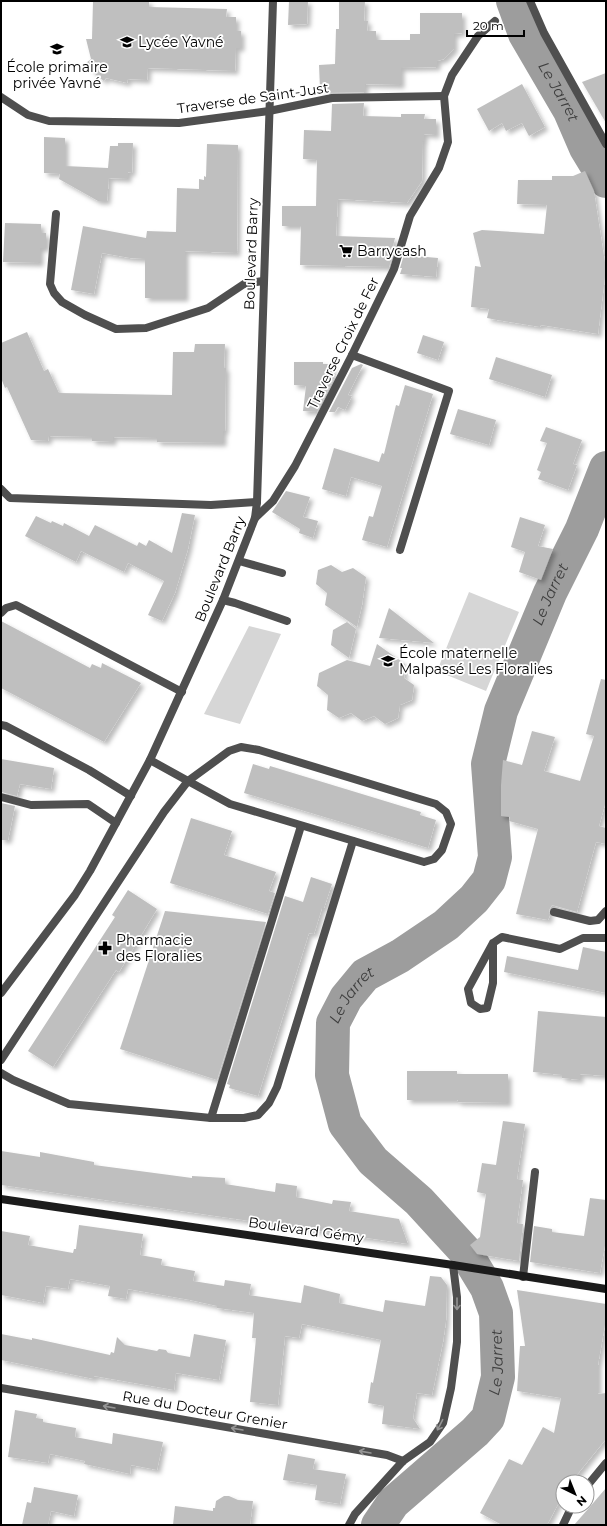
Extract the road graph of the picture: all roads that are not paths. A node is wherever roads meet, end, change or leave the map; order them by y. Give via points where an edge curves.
1 (273, 1) edge
2 (530, 1) edge
3 (495, 21) dead end
4 (444, 96) junction
5 (1, 97) edge
6 (269, 111) junction
7 (606, 144) edge
8 (56, 214) dead end
9 (263, 281) junction
10 (352, 356) junction
11 (1, 489) edge
12 (257, 502) junction
13 (255, 518) junction
14 (400, 550) dead end
15 (239, 561) junction
16 (282, 574) dead end
17 (223, 600) junction
18 (1, 613) edge
19 (288, 621) dead end
20 (182, 692) junction
21 (1, 725) edge
22 (150, 760) junction
23 (188, 782) junction
24 (131, 796) junction
25 (1, 797) edge
26 (116, 823) junction
27 (301, 826) junction
28 (353, 841) junction
29 (606, 911) edge
30 (554, 912) dead end
31 (606, 938) edge
32 (494, 943) junction
33 (1, 993) edge
34 (1, 1060) edge
35 (1, 1073) edge
36 (212, 1118) junction
37 (535, 1172) dead end
38 (1, 1199) edge
39 (453, 1265) junction
40 (523, 1277) junction
41 (606, 1289) edge
42 (1, 1388) edge
43 (403, 1461) junction
44 (606, 1463) edge
45 (595, 1476) edge
46 (568, 1514) edge
47 (349, 1525) edge
48 (563, 1525) edge

1 - 6 street, Boulevard Barry
2 - 7 street via 544,33
3 - 4 street, Traverse Croix de Fer via 478,36 452,76
4 - 6 street, Traverse de Saint-Just via 332,98
4 - 10 street, Traverse Croix de Fer via 448,142 439,168 410,216 394,269
5 - 6 street, Traverse de Saint-Just via 28,115 49,121 179,123
6 - 9 street, Boulevard Barry
8 - 9 street via 50,284 54,293 62,302 116,329 146,328 167,322 208,308 244,284
9 - 12 street, Boulevard Barry
10 - 13 street, Traverse Croix de Fer via 295,466 273,501
10 - 14 street via 449,391
11 - 12 street via 10,498 211,505
12 - 13 street, Boulevard Barry
13 - 15 street, Boulevard Barry
15 - 16 street
15 - 17 street, Boulevard Barry
17 - 19 street
17 - 20 street, Boulevard Barry
18 - 20 street via 6,608 16,605
20 - 22 street, Boulevard Barry
21 - 24 street via 89,770
22 - 23 street
22 - 24 street, Boulevard Barry
23 - 27 street via 230,804
23 - 28 street via 229,751 241,747 436,804 446,812 451,824 442,850 434,859 424,862
23 - 34 street via 164,812
24 - 26 street, Boulevard Barry
25 - 26 street via 31,805 88,804
26 - 33 street, Boulevard Barry via 75,895
27 - 28 street
27 - 36 street
28 - 36 street via 277,1087 269,1103 258,1115 244,1118
29 - 30 street via 598,920 590,921
31 - 32 street via 583,938 560,949 502,937
32 - 32 street via 468,989 471,1003 480,1010 487,1008 493,983
35 - 36 street via 68,1104
37 - 40 street
38 - 39 street, Boulevard Gémy
39 - 40 street, Boulevard Gémy
39 -> 43 street via 457,1297 457,1342 443,1423 430,1442
40 - 41 street, Boulevard Gémy
43 -> 42 street, Rue du Docteur Grenier via 380,1454
43 - 47 street via 355,1514
44 - 45 street
46 - 48 street

